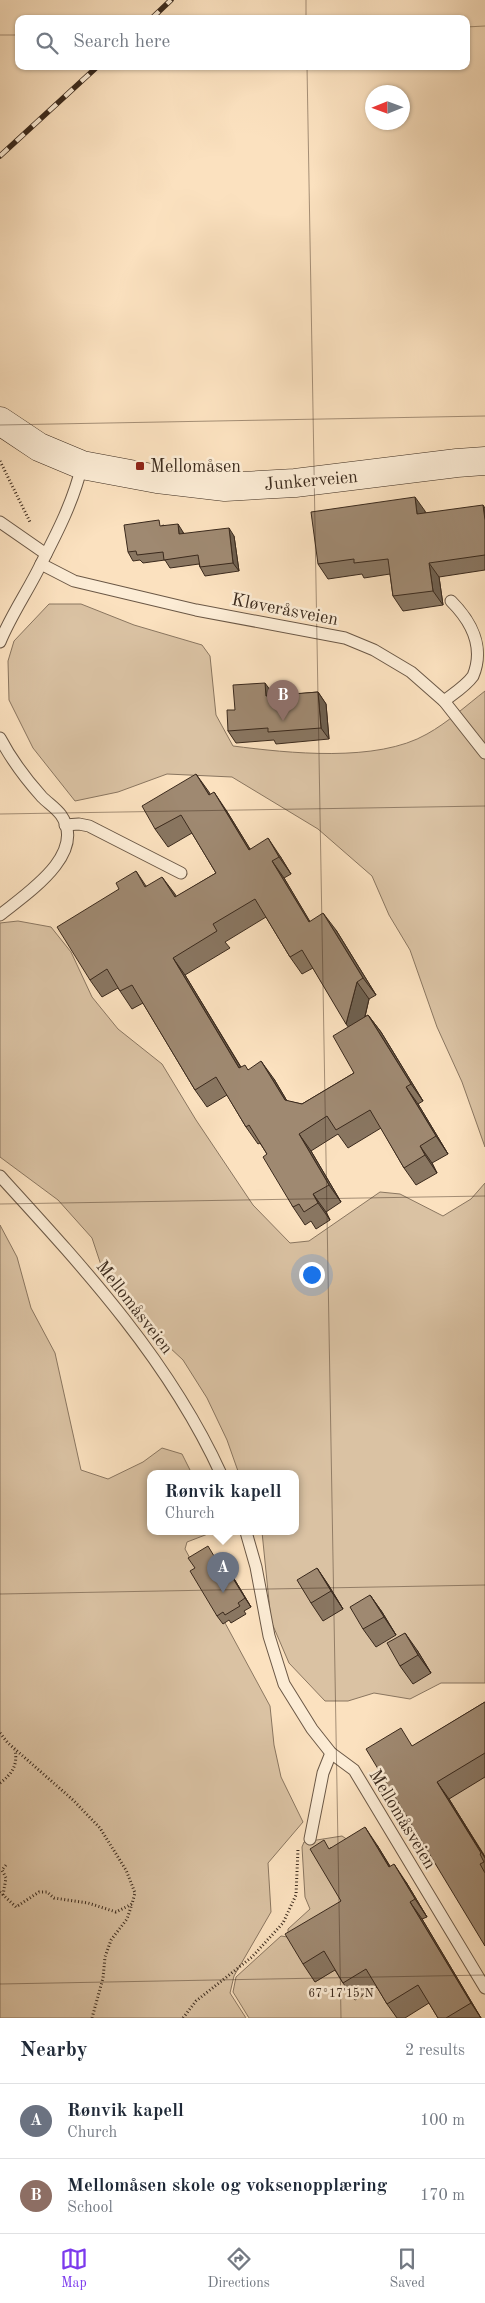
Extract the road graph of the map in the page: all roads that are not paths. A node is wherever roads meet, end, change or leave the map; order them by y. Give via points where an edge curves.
1 (0, 421) edge
2 (485, 461) edge
3 (82, 465) junction
4 (0, 522) edge
5 (42, 557) junction
6 (452, 602) dead end
7 (0, 642) edge
8 (444, 701) junction
9 (0, 738) edge
10 (485, 753) edge
11 (65, 824) junction
12 (181, 873) dead end
13 (0, 915) edge
14 (0, 1176) edge
15 (219, 1470) edge
16 (247, 1535) edge
17 (331, 1753) junction
18 (310, 1838) road end
19 (485, 1988) edge

1 - 3 street, Junkerveien via 39,447
2 - 3 street, Junkerveien via 296,483 225,487
3 - 5 lane via 74,495
4 - 5 lane, Kløveråsveien
5 - 7 lane
5 - 8 lane, Kløveråsveien via 74,580 196,610 345,638 374,650 411,672
6 - 8 lane via 472,622 481,654 472,678
8 - 10 lane, Kløveråsveien
9 - 11 lane via 15,764 61,815
11 - 12 lane via 89,826
11 - 13 lane via 69,836 64,855 53,869
14 - 15 lane, Mellomåsveien via 134,1329 173,1386
16 - 17 lane, Mellomåsveien via 269,1636 284,1684
17 - 18 lane
17 - 19 lane, Mellomåsveien via 354,1770

